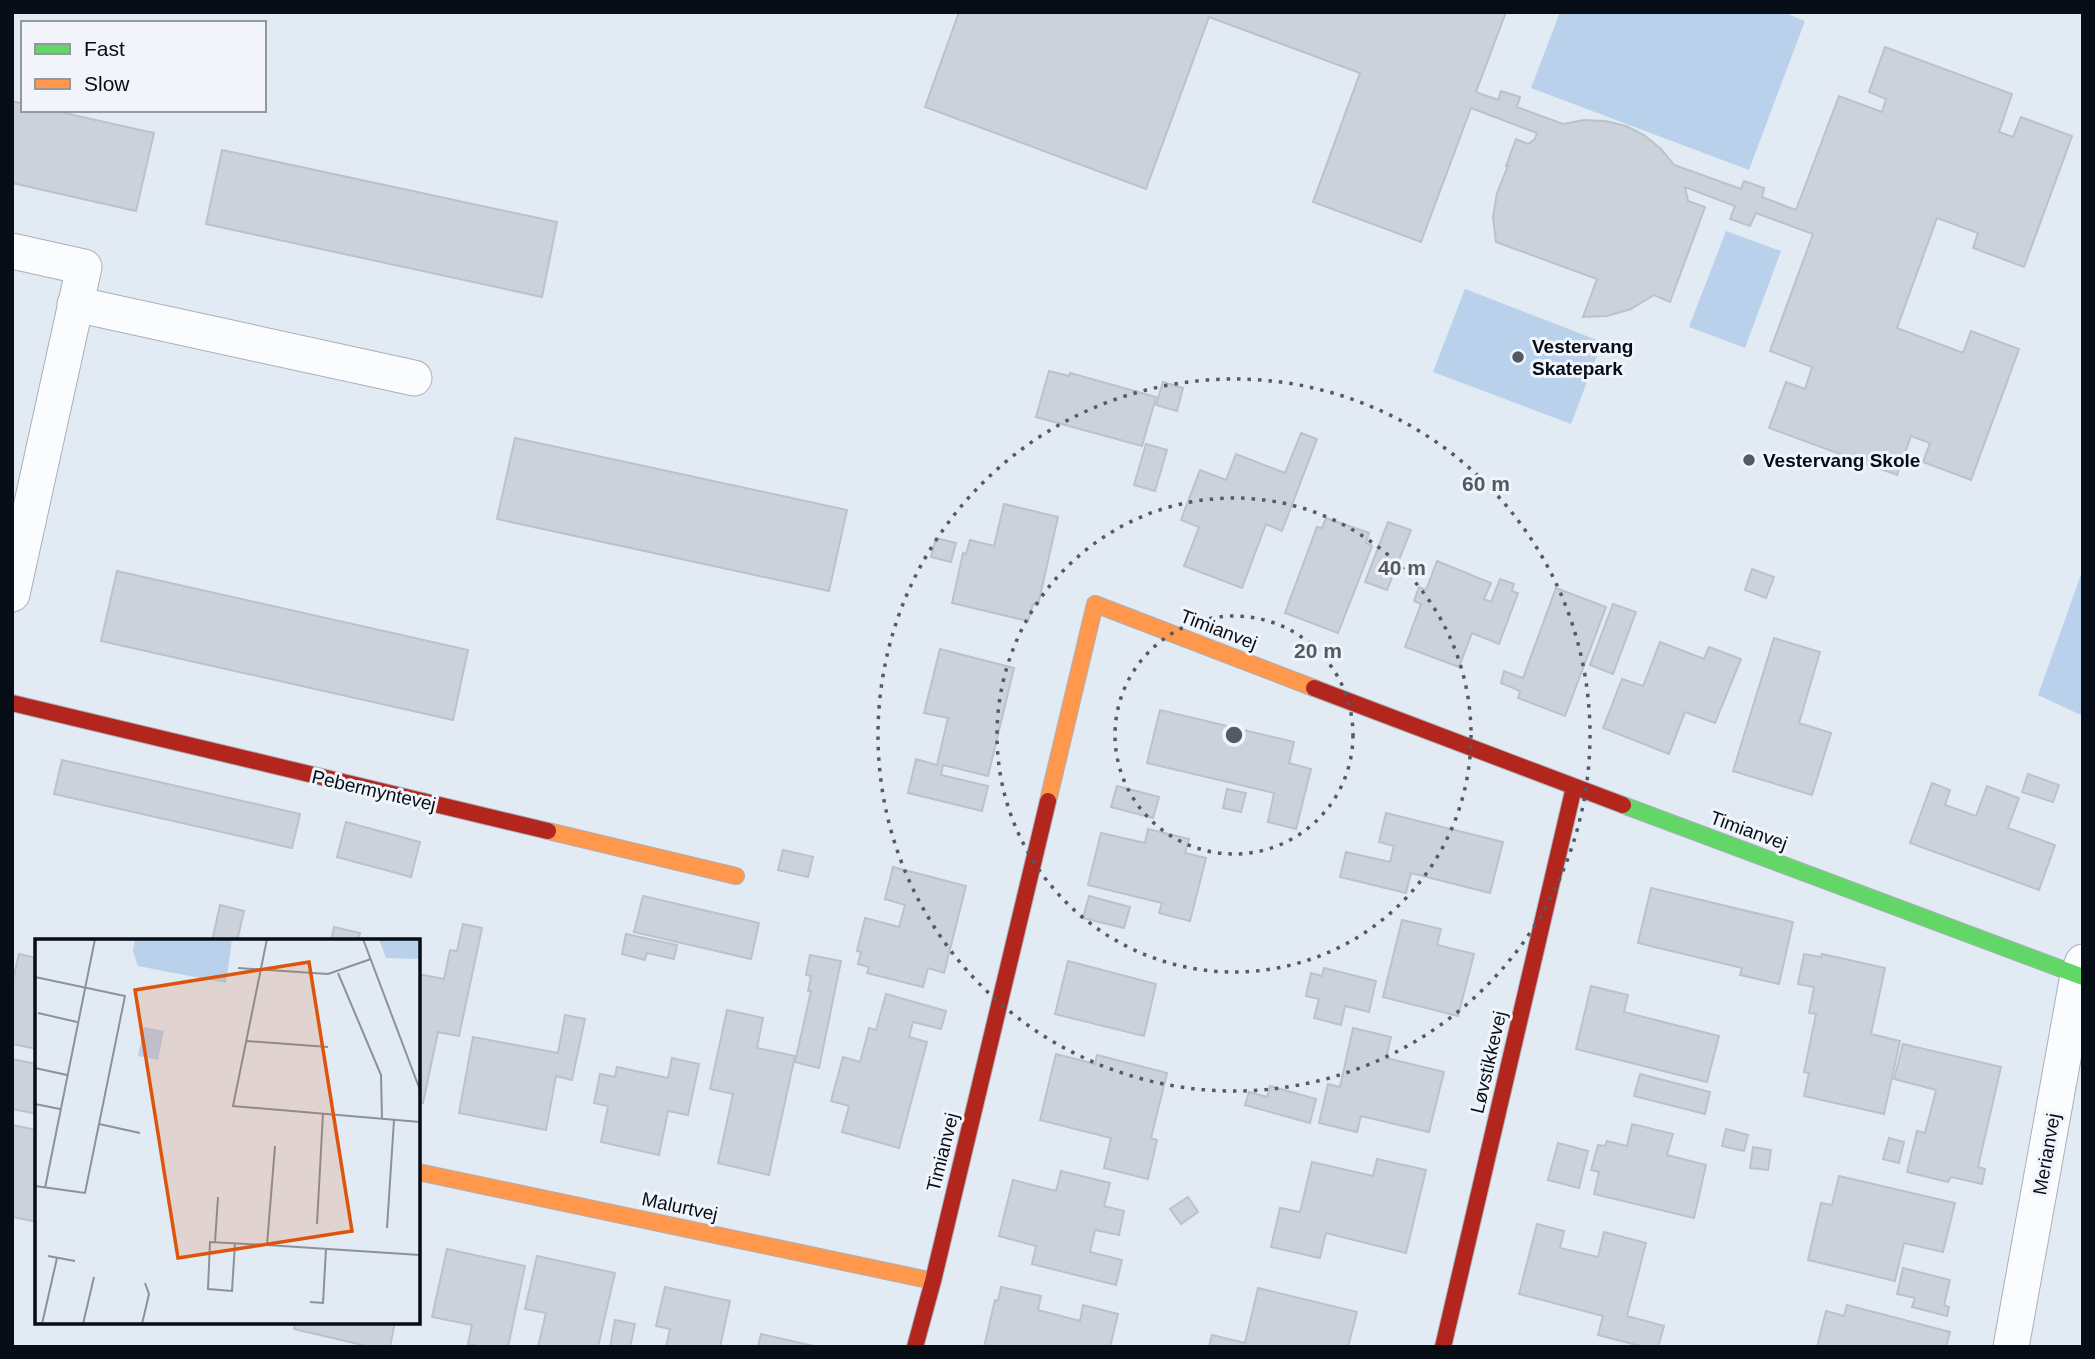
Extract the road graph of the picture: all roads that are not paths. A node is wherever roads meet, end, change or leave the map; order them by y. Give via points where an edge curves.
1 (12, 251) edge
2 (75, 304) junction
3 (414, 377) dead end
4 (28, 450) edge
5 (12, 594) edge
6 (12, 703) edge
7 (1574, 787) junction
8 (736, 876) dead end
9 (2081, 971) edge
10 (420, 1172) edge
11 (933, 1281) junction
12 (915, 1347) edge
13 (1443, 1347) edge
14 (2011, 1347) edge

1 - 2 street via 84,267
2 - 3 street
2 - 4 street
4 - 5 street
6 - 8 street, Pebermyntevej
7 - 9 street, Timianvej
7 - 11 street, Timianvej via 1096,604
7 - 13 street, Løvstikkevej
9 - 14 street, Merianvej
10 - 11 street, Malurtvej
11 - 12 street, Timianvej

